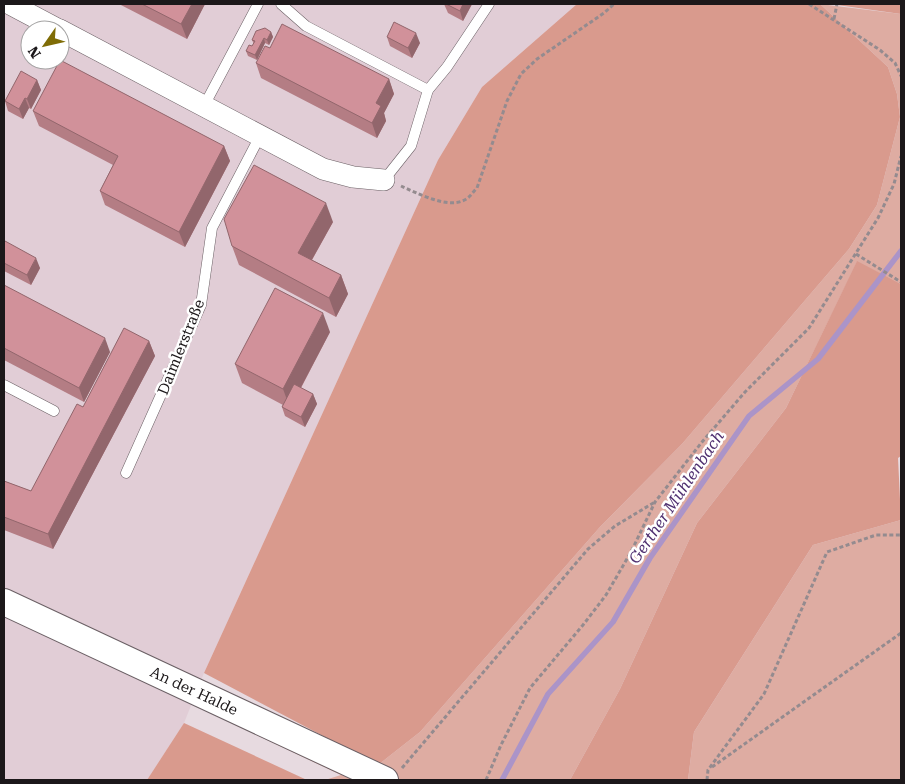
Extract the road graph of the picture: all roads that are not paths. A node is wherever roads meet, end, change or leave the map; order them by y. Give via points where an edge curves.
1 (10, 4) edge
2 (258, 4) edge
3 (281, 4) edge
4 (489, 4) edge
5 (41, 20) edge
6 (70, 35) edge
7 (428, 90) junction
8 (204, 106) junction
9 (260, 136) junction
10 (384, 180) joint
11 (4, 385) edge
12 (54, 412) dead end
13 (126, 473) dead end
14 (4, 602) edge
15 (390, 778) edge

1 - 5 street
2 - 8 lane
3 - 7 lane via 306,26
4 - 7 lane
6 - 8 street
7 - 10 lane via 411,146
8 - 9 street
9 - 10 street via 323,169 353,177
9 - 13 lane, Daimlerstraße via 212,228 201,305
11 - 12 lane
14 - 15 street, An der Halde via 205,701

